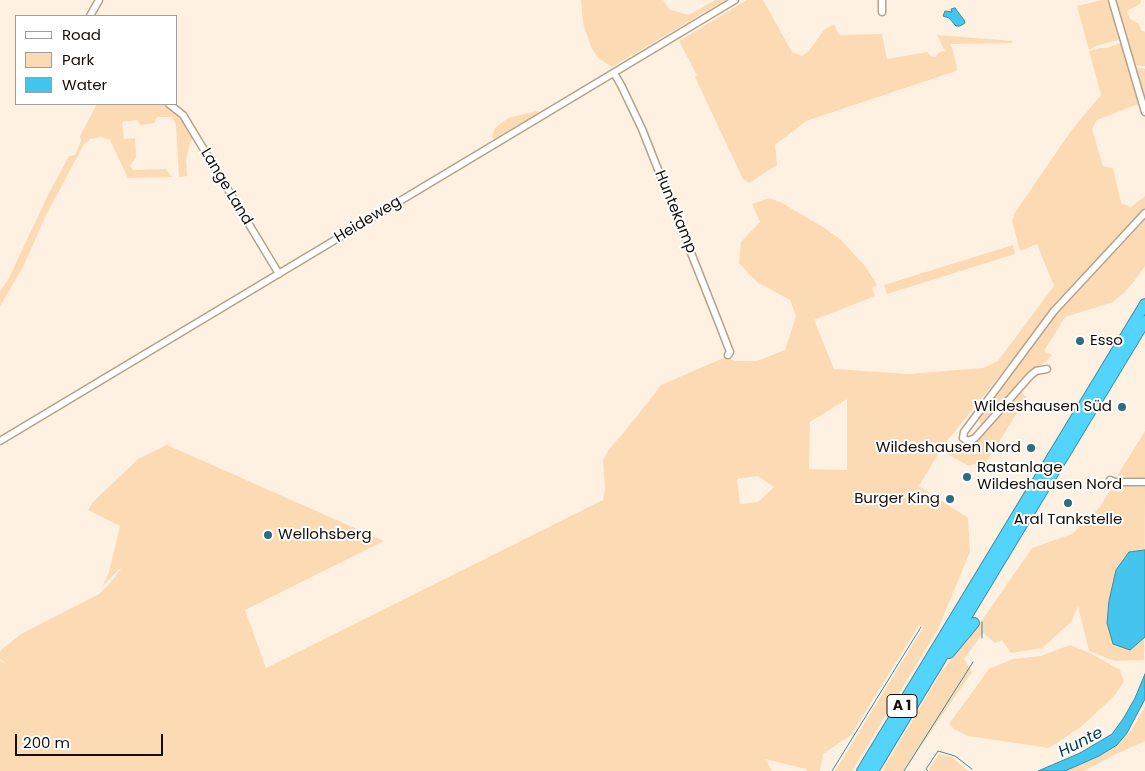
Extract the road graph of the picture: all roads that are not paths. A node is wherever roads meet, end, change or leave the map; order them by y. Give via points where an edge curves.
1 (99, 0) edge
2 (735, 0) edge
3 (882, 0) edge
4 (1112, 0) edge
5 (882, 12) dead end
6 (91, 15) edge
7 (614, 73) junction
8 (170, 105) edge
9 (1145, 112) edge
10 (1145, 214) edge
11 (279, 274) junction
12 (1145, 304) edge
13 (1145, 321) edge
14 (728, 355) dead end
15 (1047, 369) dead end
16 (0, 441) edge
17 (1110, 480) dead end
18 (1145, 482) edge
19 (974, 623) dead end
20 (940, 659) junction
21 (862, 771) edge
22 (873, 771) edge

1 - 6 street
2 - 7 street, Heideweg
3 - 5 street
4 - 9 street
7 - 11 street, Heideweg
7 - 14 street, Huntekamp via 642,129 730,352
8 - 11 street, Lange Land via 183,115
10 - 15 street via 1054,311 964,432 963,438 968,441 975,438 1030,376
11 - 16 street, Heideweg
12 - 21 highway, A 1
13 - 20 highway, A 1
17 - 18 street
19 - 20 highway via 951,652
20 - 22 highway, A 1

